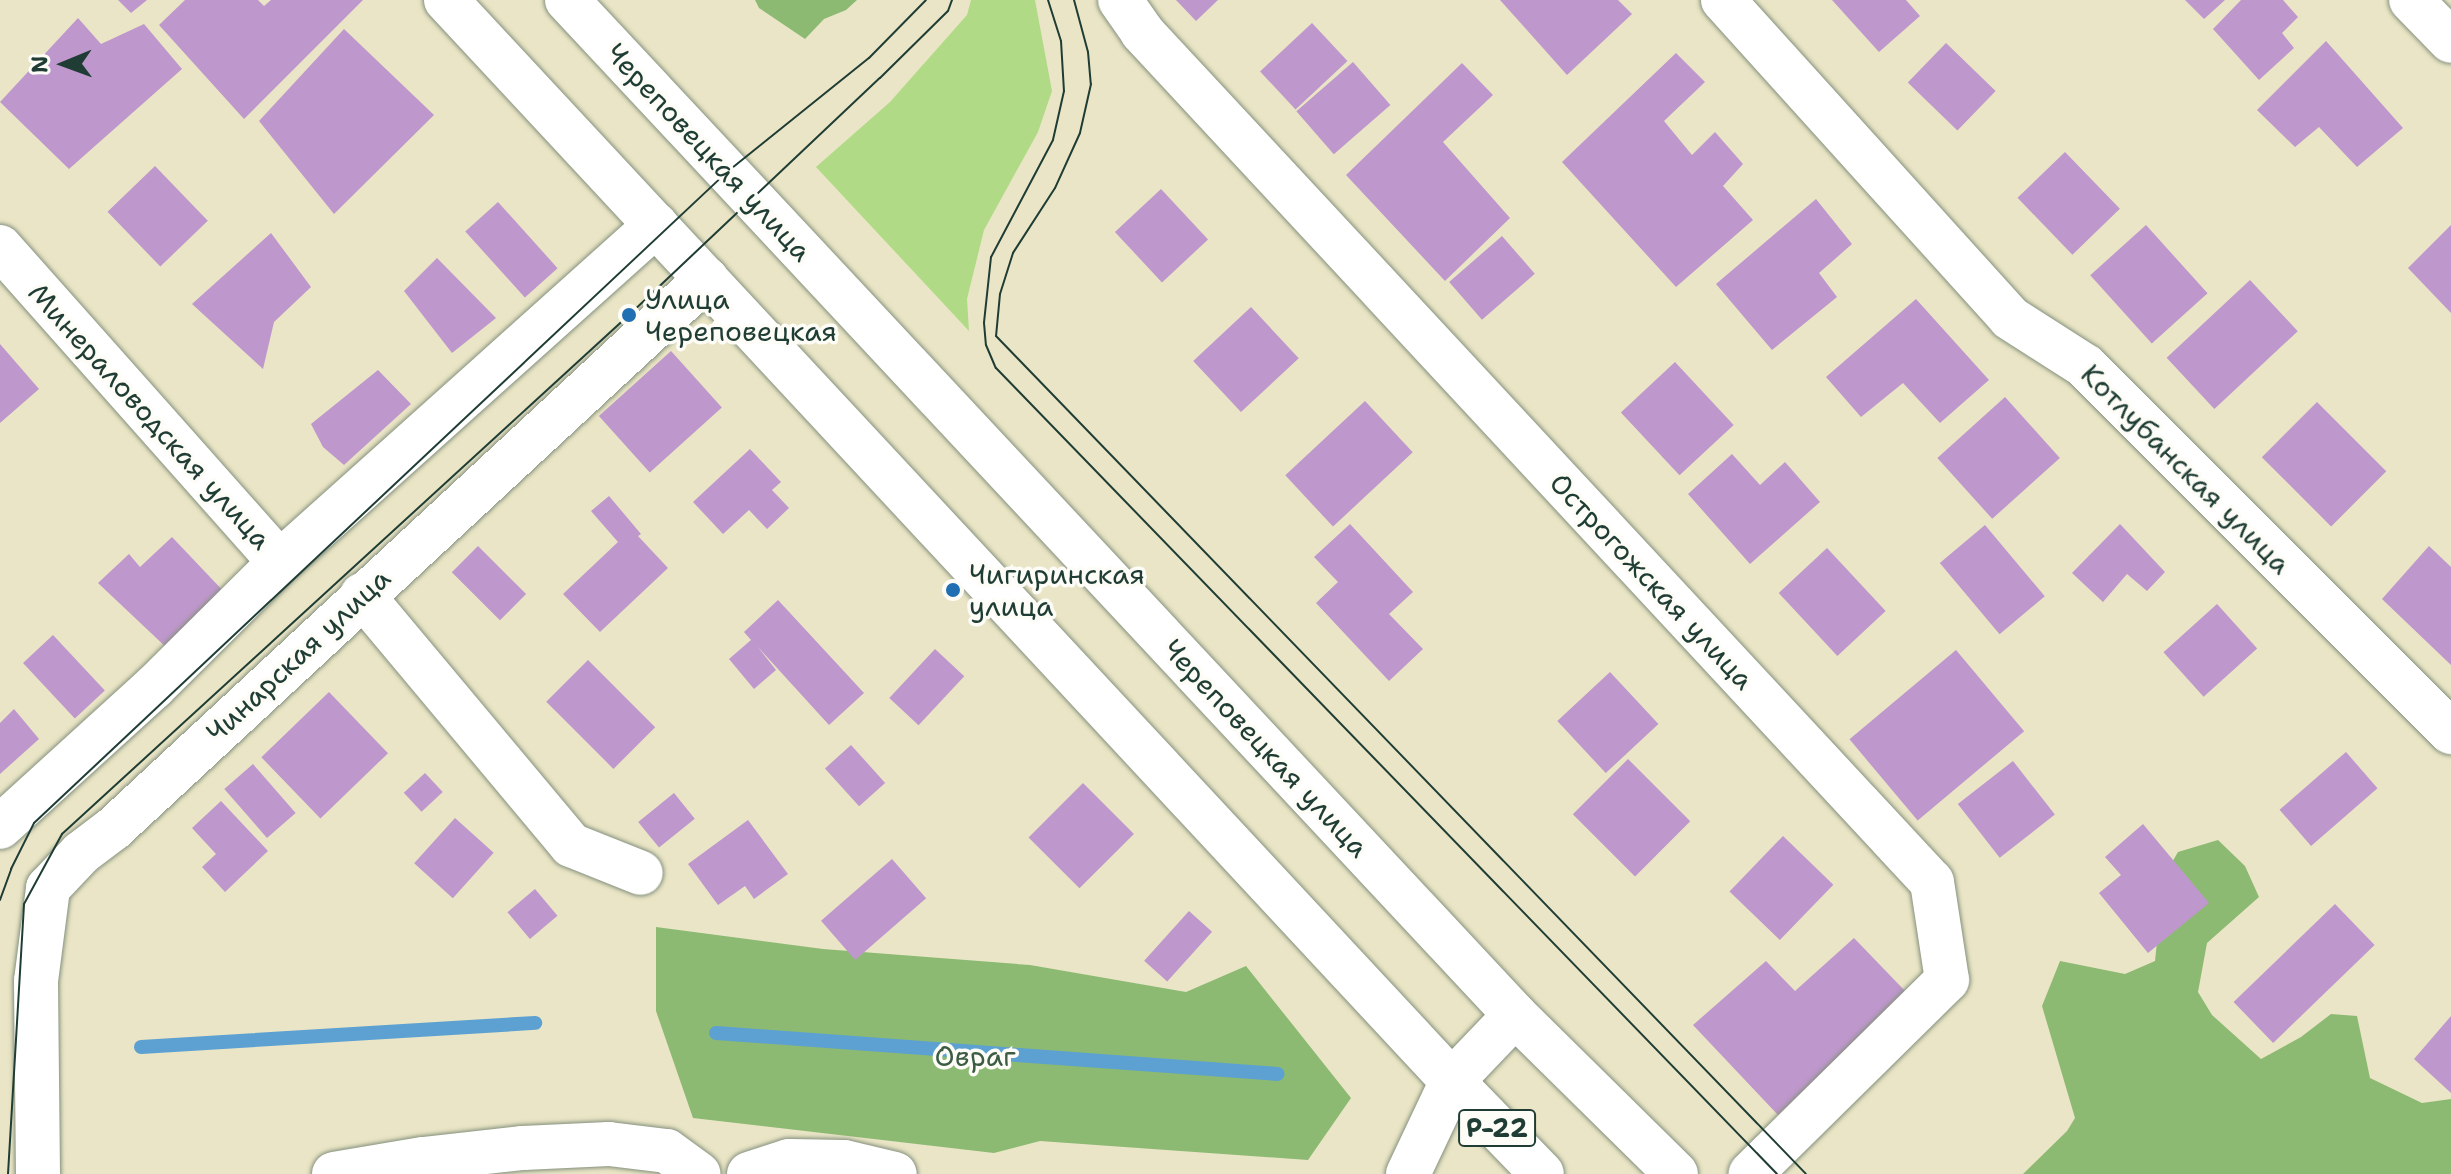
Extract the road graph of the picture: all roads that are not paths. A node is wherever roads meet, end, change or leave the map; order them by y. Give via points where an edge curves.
1 (446, 0) edge
2 (567, 0) edge
3 (1120, 0) edge
4 (1723, 0) edge
5 (2411, 0) edge
6 (2451, 41) edge
7 (656, 225) junction
8 (0, 247) edge
9 (706, 279) junction
10 (292, 553) junction
11 (362, 595) junction
12 (2451, 732) edge
13 (0, 827) edge
14 (641, 873) dead end
15 (1515, 1015) junction
16 (1452, 1081) junction
17 (36, 1103) junction
18 (38, 1174) edge
19 (74, 1174) edge
20 (334, 1174) edge
21 (699, 1174) edge
22 (749, 1174) edge
23 (895, 1174) edge
24 (1408, 1174) edge
25 (1542, 1174) edge
26 (1676, 1174) edge
27 (1750, 1174) edge

1 - 7 main road, Р-22
2 - 15 main road, Череповецкая улица
3 - 27 main road, Острогожская улица via 1142,32 1932,882 1947,980
4 - 12 main road, Котлубанская улица via 2010,318 2085,366
5 - 6 main road
7 - 9 main road, Р-22
7 - 10 main road
8 - 10 main road, Минераловодская улица
9 - 11 main road, Чинарская улица
9 - 16 main road, Р-22
10 - 13 main road
11 - 14 main road via 571,845
11 - 17 main road, Чинарская улица via 48,888 36,981
15 - 16 main road
15 - 26 main road, Череповецкая улица
16 - 24 main road
16 - 25 main road, Р-22
17 - 18 main road, Чинарская улица
17 - 19 main road via 59,1164
20 - 21 main road via 437,1157 609,1144 667,1151
22 - 23 main road via 789,1161 844,1162

